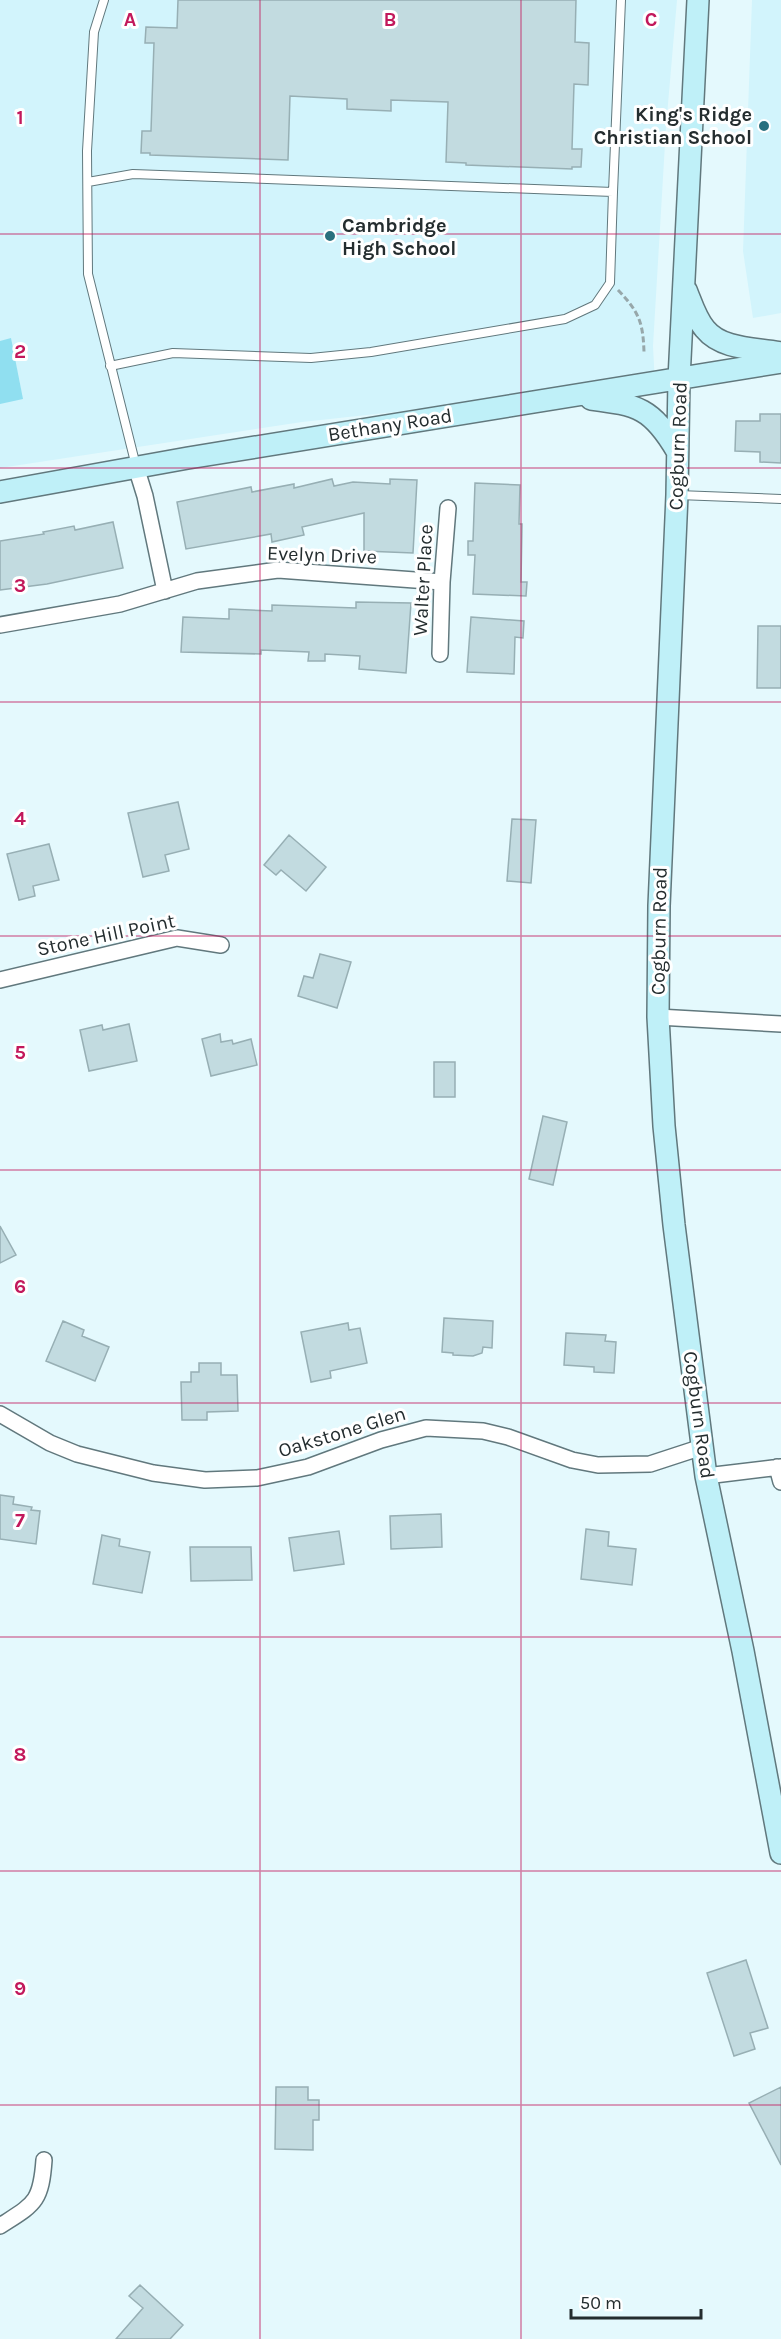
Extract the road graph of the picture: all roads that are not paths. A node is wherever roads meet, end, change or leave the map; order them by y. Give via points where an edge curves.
1 (104, 0) edge
2 (621, 0) edge
3 (698, 0) edge
4 (88, 182) junction
5 (613, 192) junction
6 (684, 285) junction
7 (781, 353) edge
8 (781, 362) edge
9 (110, 366) junction
10 (680, 379) junction
11 (573, 396) junction
12 (677, 451) junction
13 (136, 467) junction
14 (0, 492) edge
15 (677, 495) junction
16 (781, 499) edge
17 (448, 508) dead end
18 (442, 582) junction
19 (165, 591) junction
20 (0, 625) edge
21 (440, 654) dead end
22 (221, 945) dead end
23 (0, 980) edge
24 (658, 1017) junction
25 (781, 1024) edge
26 (0, 1414) edge
27 (702, 1447) junction
28 (780, 1472) edge
29 (706, 1476) junction
30 (781, 1853) edge
31 (44, 2160) dead end
32 (0, 2226) edge

1 - 4 lane via 93,32
2 - 5 lane
3 - 6 street, Cogburn Road
4 - 5 lane via 133,174
4 - 9 lane via 88,274
5 - 9 lane via 610,283 595,305 565,319 311,358 172,352
6 - 7 street via 704,328 717,339 728,345
6 - 10 street, Cogburn Road
8 - 10 street, Bethany Road
9 - 13 lane
10 - 11 street, Bethany Road
10 - 12 street, Cogburn Road
11 - 12 street via 640,408 655,420
11 - 13 street, Bethany Road
12 - 15 street, Cogburn Road
13 - 14 street, Bethany Road
13 - 19 street
15 - 16 lane
15 - 24 street, Cogburn Road via 659,906
17 - 18 street, Walter Place
18 - 19 street, Evelyn Drive via 278,570 197,581
18 - 21 street, Walter Place
19 - 20 street, Evelyn Drive via 120,604
22 - 23 street, Stone Hill Point via 177,938
24 - 25 street
24 - 27 street, Cogburn Road via 674,1225
26 - 27 street, Oakstone Glen via 77,1454 153,1473 205,1480 257,1478 308,1467 426,1428 483,1431 598,1465 650,1464
27 - 29 street, Cogburn Road
28 - 29 street
29 - 30 street, Cogburn Road
31 - 32 street via 37,2197 28,2208

